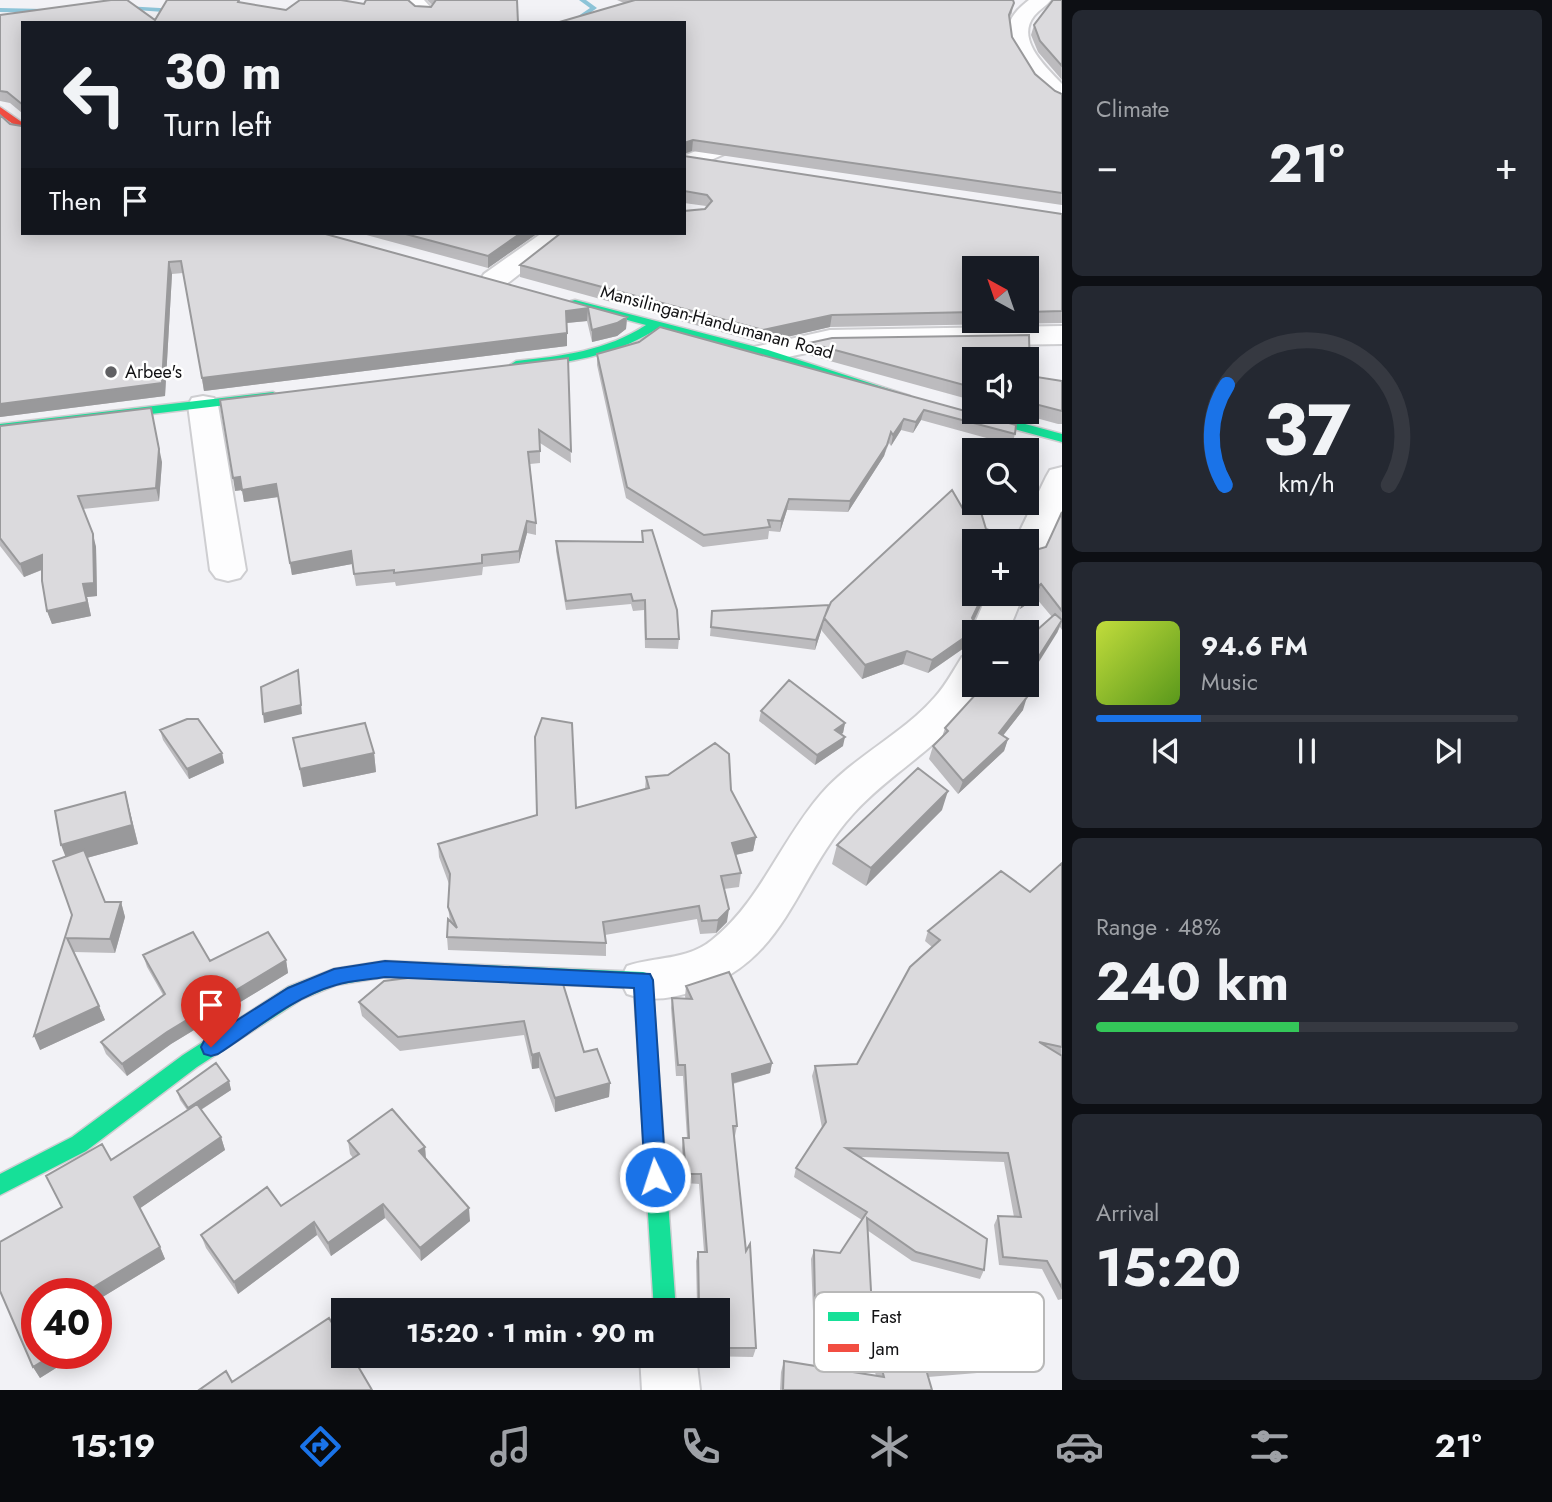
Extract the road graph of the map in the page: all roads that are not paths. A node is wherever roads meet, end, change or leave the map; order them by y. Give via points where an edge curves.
1 (1041, 0) edge
2 (1062, 97) edge
3 (0, 110) edge
4 (21, 126) edge
5 (731, 155) edge
6 (688, 163) edge
7 (556, 235) edge
8 (494, 280) edge
9 (561, 299) edge
10 (655, 325) junction
11 (1062, 335) edge
12 (764, 353) junction
13 (494, 368) edge
14 (286, 394) edge
15 (920, 400) edge
16 (203, 405) junction
17 (946, 407) edge
18 (0, 428) edge
19 (1062, 438) edge
20 (1062, 477) edge
21 (1037, 529) edge
22 (228, 570) dead end
23 (962, 691) edge
24 (643, 980) junction
25 (0, 1185) edge
26 (664, 1298) edge
27 (669, 1368) edge
28 (671, 1390) edge

1 - 2 street via 1022,18 1020,44 1027,61
3 - 4 street
5 - 6 street
7 - 8 street
9 - 10 street, Mansilingan-Handumanan Road
10 - 12 street, Mansilingan-Handumanan Road
10 - 13 street via 610,350
11 - 12 street via 830,339
12 - 15 street, Mansilingan-Handumanan Road
14 - 16 street
16 - 18 street
16 - 22 street
17 - 19 street
20 - 21 street
23 - 24 street via 937,721 837,804 756,924 730,953 706,968 673,979
24 - 25 street via 385,969 334,977 295,993 190,1061 79,1144
24 - 26 street
27 - 28 street

